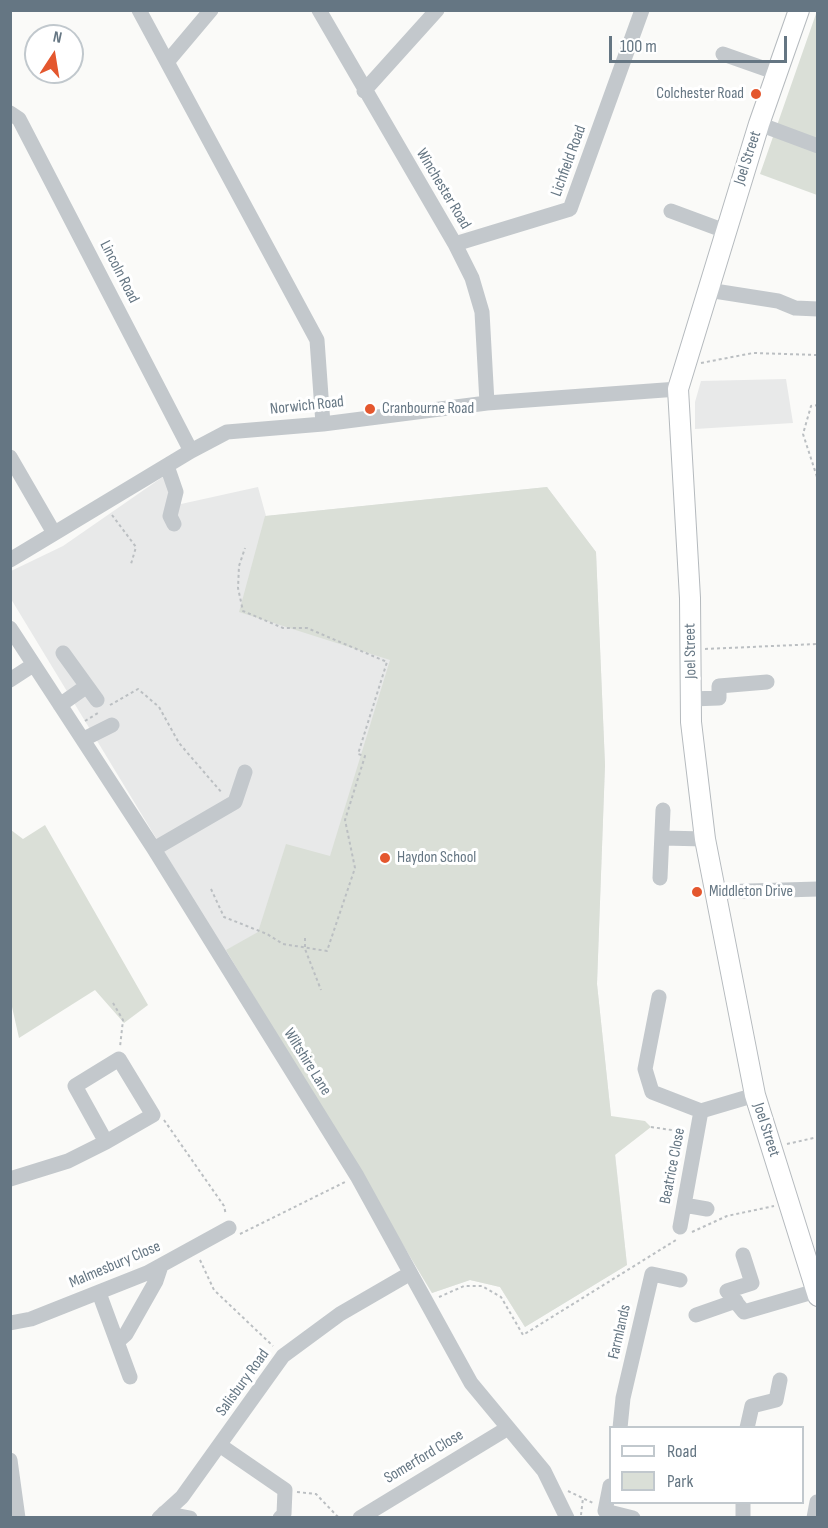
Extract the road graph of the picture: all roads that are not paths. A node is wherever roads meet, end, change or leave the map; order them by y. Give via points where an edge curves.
1 (139, 10) edge
2 (211, 10) edge
3 (320, 10) edge
4 (437, 10) edge
5 (642, 10) edge
6 (799, 10) edge
7 (723, 54) dead end
8 (168, 61) junction
9 (777, 73) junction
10 (364, 91) junction
11 (10, 112) edge
12 (759, 124) junction
13 (818, 146) edge
14 (671, 210) dead end
15 (725, 231) junction
16 (455, 244) junction
17 (708, 290) junction
18 (818, 309) edge
19 (678, 389) junction
20 (486, 403) junction
21 (323, 424) junction
22 (191, 451) junction
23 (10, 457) edge
24 (167, 466) junction
25 (174, 524) dead end
26 (54, 533) junction
27 (10, 560) edge
28 (10, 628) edge
29 (63, 653) dead end
30 (33, 665) junction
31 (10, 680) edge
32 (767, 682) dead end
33 (87, 686) junction
34 (691, 699) junction
35 (97, 700) dead end
36 (60, 705) junction
37 (111, 724) dead end
38 (84, 739) junction
39 (245, 772) dead end
40 (663, 810) dead end
41 (663, 838) junction
42 (705, 839) junction
43 (154, 849) junction
44 (660, 878) dead end
45 (818, 890) edge
46 (714, 892) junction
47 (659, 997) dead end
48 (755, 1095) junction
49 (701, 1111) junction
50 (106, 1142) junction
51 (10, 1179) edge
52 (684, 1205) junction
53 (707, 1209) dead end
54 (232, 1233) road end
55 (681, 1234) road end
56 (743, 1255) dead end
57 (161, 1266) junction
58 (409, 1274) junction
59 (680, 1280) dead end
60 (99, 1293) junction
61 (817, 1294) edge
62 (736, 1301) junction
63 (696, 1315) dead end
64 (10, 1323) edge
65 (117, 1341) junction
66 (130, 1377) dead end
67 (780, 1380) dead end
68 (620, 1426) edge
69 (747, 1426) edge
70 (508, 1428) junction
71 (221, 1446) junction
72 (10, 1460) edge
73 (609, 1491) edge
74 (817, 1502) edge
75 (162, 1515) edge
76 (18, 1518) edge
77 (190, 1518) edge
78 (280, 1518) edge
79 (360, 1518) edge
80 (567, 1518) edge
81 (633, 1518) edge
82 (814, 1518) edge

1 - 8 street
2 - 8 street
3 - 10 street, Winchester Road
4 - 10 street
5 - 16 street, Lichfield Road via 570,209
6 - 9 main road, Joel Street
7 - 9 street
8 - 21 street via 317,340
9 - 12 main road, Joel Street
10 - 16 street, Winchester Road
11 - 22 street, Lincoln Road via 19,119
12 - 13 street
12 - 15 main road, Joel Street
14 - 15 street
15 - 17 main road, Joel Street
16 - 20 street, Winchester Road via 472,278 482,312
17 - 18 street
17 - 19 main road, Joel Street
19 - 20 street, Norwich Road
19 - 34 main road, Joel Street
20 - 21 street, Norwich Road
21 - 22 street, Norwich Road via 227,432
22 - 24 street, Norwich Road
23 - 26 street
24 - 25 street via 176,492 170,516
24 - 26 street, Norwich Road
26 - 27 street, Norwich Road
28 - 30 street, Wiltshire Lane
29 - 33 street
30 - 31 street
30 - 36 street, Wiltshire Lane
32 - 34 street via 719,686 719,698
33 - 35 street
33 - 36 street
34 - 42 main road, Joel Street
36 - 38 street, Wiltshire Lane
37 - 38 street
38 - 43 street, Wiltshire Lane
39 - 43 street via 232,804
40 - 41 street
41 - 42 street
41 - 44 street
42 - 46 main road, Joel Street
43 - 58 street, Wiltshire Lane via 357,1176
45 - 46 street
46 - 48 main road, Joel Street
47 - 49 street via 645,1069 652,1092
48 - 49 street
48 - 61 main road, Joel Street
49 - 52 street, Beatrice Close
50 - 50 street via 75,1086 119,1059 153,1115
50 - 51 street via 68,1161
52 - 53 street
52 - 55 street, Beatrice Close
54 - 57 street, Malmesbury Close
56 - 62 street via 752,1282 727,1291
57 - 60 street, Malmesbury Close
57 - 65 street via 126,1334
58 - 70 street, Wiltshire Lane via 471,1383
58 - 71 street, Salisbury Road via 340,1314 283,1356
59 - 68 street, Farmlands via 652,1274 622,1398
60 - 64 street, Malmesbury Close
60 - 65 street
61 - 62 street via 744,1312
62 - 63 street
65 - 66 street
67 - 69 street via 776,1400 752,1406
70 - 79 street, Somerford Close
70 - 80 street, Wiltshire Lane via 544,1471
71 - 75 street, Salisbury Road via 182,1497
71 - 78 street via 285,1490 284,1514
72 - 76 street
73 - 81 street via 605,1511
74 - 82 street
75 - 77 street

